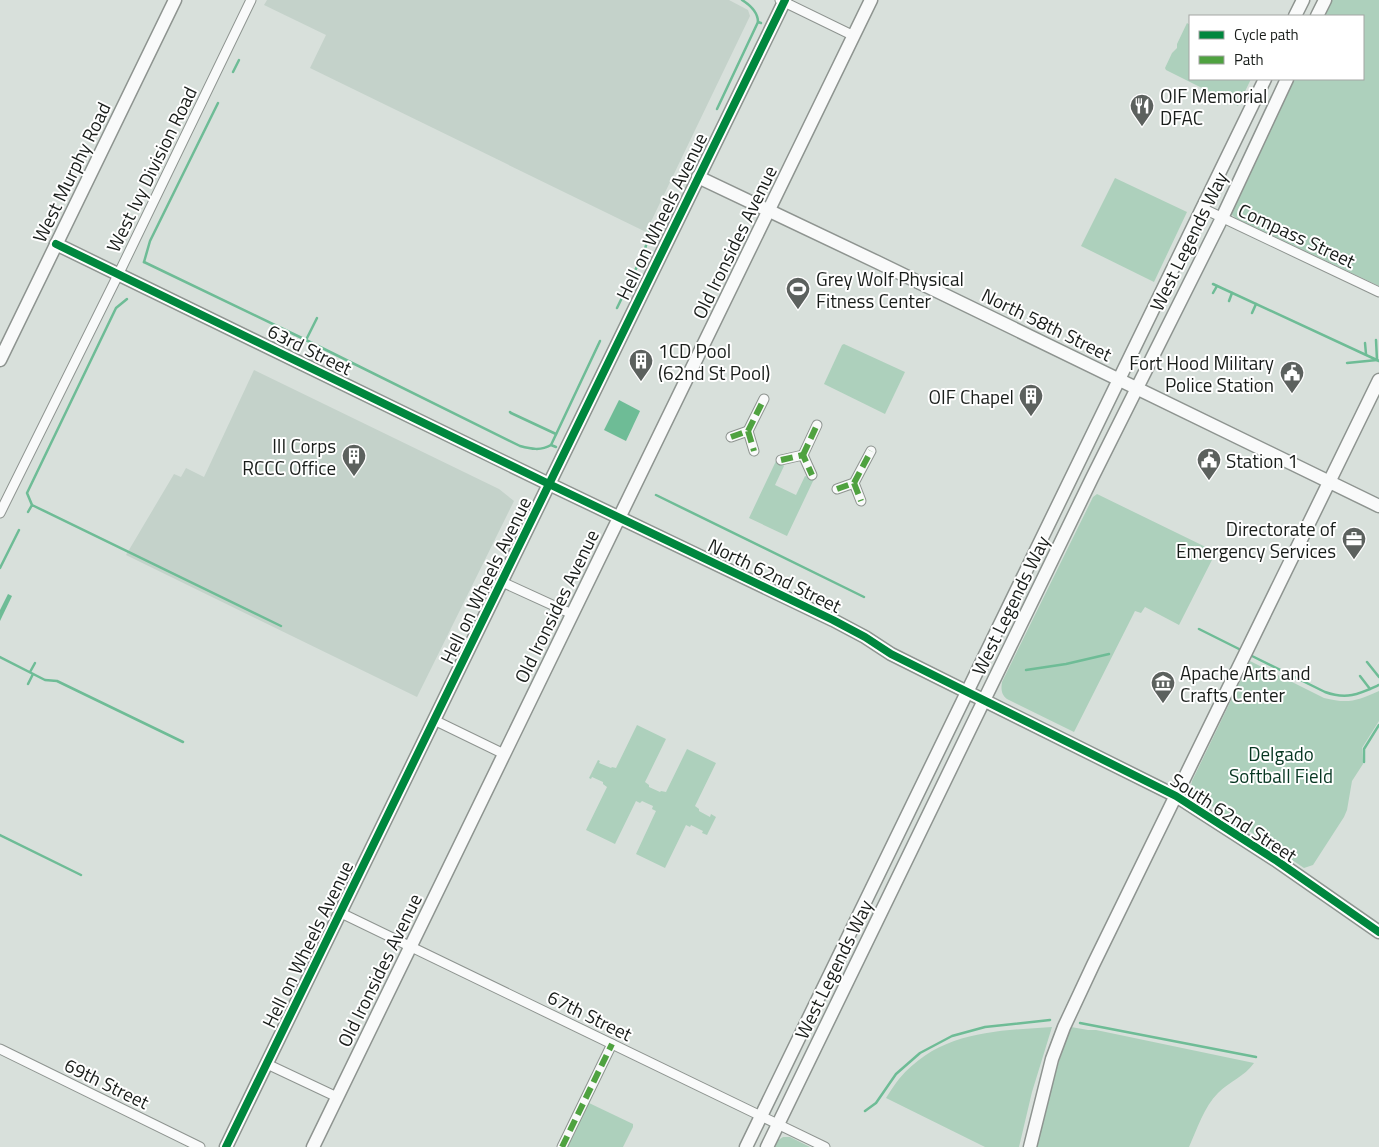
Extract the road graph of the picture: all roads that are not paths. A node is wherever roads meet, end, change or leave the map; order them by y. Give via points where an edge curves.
1 (175, 0) edge
2 (251, 0) edge
3 (871, 0) edge
4 (1303, 0) edge
5 (1325, 0) edge
6 (783, 1) edge
7 (1296, 15) edge
8 (1318, 15) edge
9 (854, 36) junction
10 (1265, 80) edge
11 (1287, 80) edge
12 (698, 177) junction
13 (1202, 208) junction
14 (770, 210) junction
15 (1222, 218) junction
16 (56, 244) junction
17 (119, 273) junction
18 (1379, 292) edge
19 (0, 360) edge
20 (1118, 380) junction
21 (1379, 380) edge
22 (1136, 388) junction
23 (764, 399) dead end
24 (817, 425) dead end
25 (748, 431) junction
26 (732, 437) dead end
27 (754, 451) dead end
28 (871, 451) dead end
29 (803, 455) junction
30 (781, 460) dead end
31 (812, 475) dead end
32 (1329, 482) junction
33 (549, 484) junction
34 (854, 484) junction
35 (837, 488) dead end
36 (861, 502) dead end
37 (1379, 506) edge
38 (0, 513) edge
39 (620, 518) junction
40 (502, 582) junction
41 (572, 614) junction
42 (967, 692) junction
43 (984, 700) junction
44 (434, 720) junction
45 (504, 754) junction
46 (1176, 796) junction
47 (341, 913) junction
48 (1379, 932) edge
49 (411, 947) junction
50 (612, 1044) junction
51 (0, 1049) edge
52 (267, 1064) junction
53 (337, 1097) junction
54 (761, 1116) junction
55 (778, 1124) junction
56 (200, 1147) edge
57 (226, 1147) edge
58 (313, 1147) edge
59 (562, 1147) edge
60 (746, 1147) edge
61 (767, 1147) edge
62 (825, 1147) edge
63 (1030, 1147) edge

1 - 16 street, West Murphy Road
2 - 17 street, West Ivy Division Road
3 - 9 street, Old Ironsides Avenue
4 - 7 street
5 - 8 street
6 - 9 street
6 - 12 street, Hell on Wheels Avenue
9 - 14 street, Old Ironsides Avenue
10 - 13 street, West Legends Way
11 - 15 street, West Legends Way
12 - 14 street, North 58th Street
12 - 33 street, Hell on Wheels Avenue
13 - 15 street, Compass Street
13 - 20 street, West Legends Way
14 - 20 street, North 58th Street
14 - 39 street, Old Ironsides Avenue
15 - 18 street, Compass Street
15 - 22 street, West Legends Way
16 - 17 street, 63rd Street
16 - 19 street, West Murphy Road
17 - 33 street, 63rd Street
17 - 38 street, West Ivy Division Road
20 - 22 street, North 58th Street
20 - 42 street, West Legends Way
21 - 32 street
22 - 32 street, North 58th Street
22 - 43 street, West Legends Way
23 - 25 street
24 - 29 street
25 - 26 street
25 - 27 street
28 - 34 street
29 - 30 street
29 - 31 street
32 - 37 street, North 58th Street
32 - 46 street
33 - 39 street, North 62nd Street
33 - 40 street, Hell on Wheels Avenue
34 - 35 street
34 - 36 street
39 - 41 street, Old Ironsides Avenue
39 - 42 street, North 62nd Street via 833,620
40 - 41 street
40 - 44 street, Hell on Wheels Avenue
41 - 45 street, Old Ironsides Avenue
42 - 43 street, North 62nd Street
42 - 54 street, West Legends Way
43 - 46 street, South 62nd Street
43 - 55 street, West Legends Way
44 - 45 street
44 - 47 street, Hell on Wheels Avenue
45 - 49 street, Old Ironsides Avenue
46 - 48 street, South 62nd Street
46 - 63 street via 1064,1027 1052,1059
47 - 49 street, 67th Street
47 - 52 street, Hell on Wheels Avenue
49 - 50 street, 67th Street
49 - 53 street, Old Ironsides Avenue
50 - 54 street, 67th Street
50 - 59 street
51 - 56 street, 69th Street
52 - 53 street
52 - 57 street, Hell on Wheels Avenue
53 - 58 street, Old Ironsides Avenue
54 - 55 street, 67th Street
54 - 60 street, West Legends Way
55 - 61 street, West Legends Way
55 - 62 street, 67th Street

